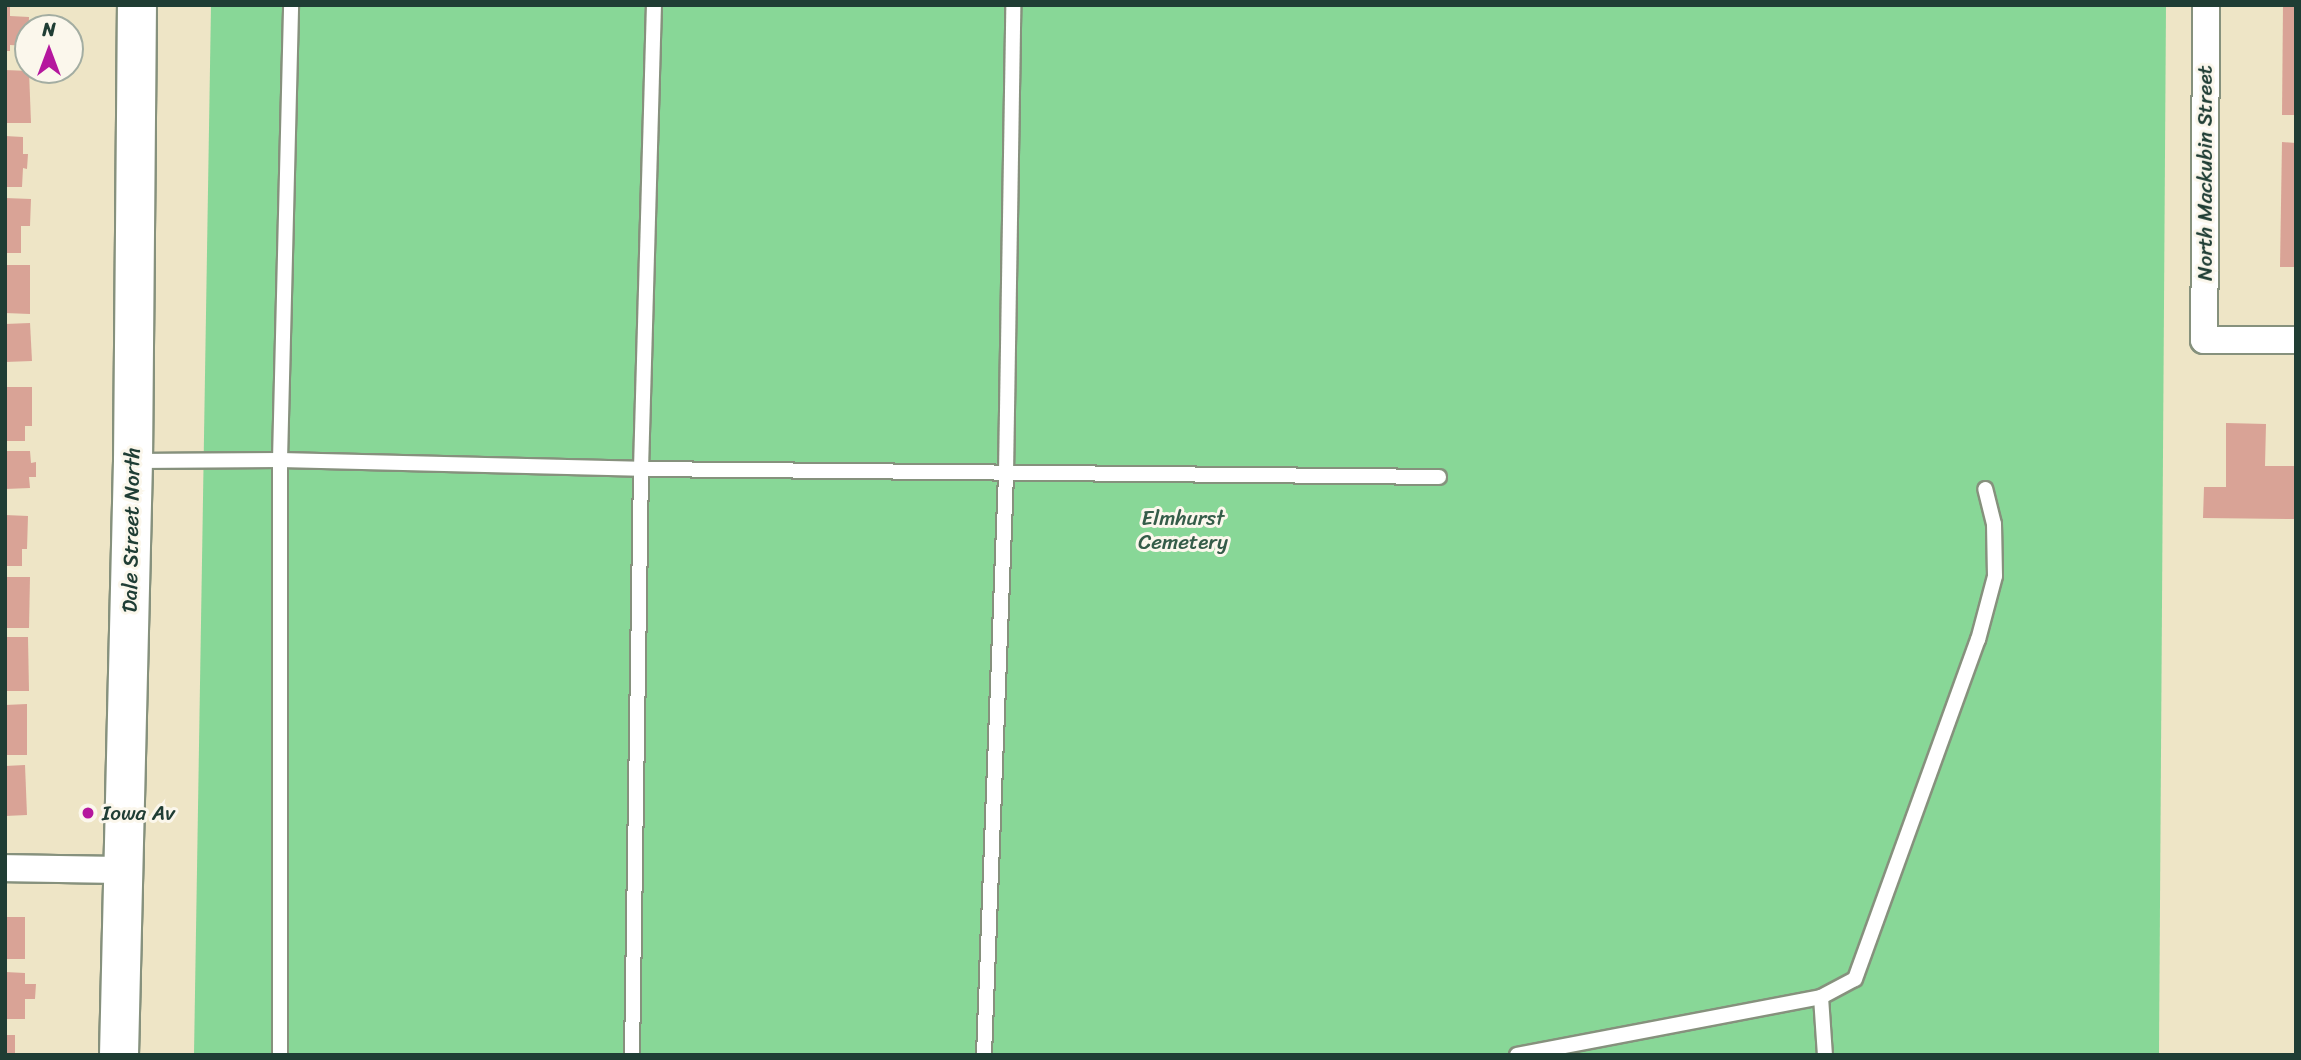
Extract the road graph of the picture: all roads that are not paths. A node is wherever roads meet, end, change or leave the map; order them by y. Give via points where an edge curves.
1 (137, 5) edge
2 (291, 5) edge
3 (654, 5) edge
4 (1013, 5) edge
5 (2206, 5) edge
6 (2296, 340) edge
7 (280, 460) junction
8 (133, 461) junction
9 (641, 469) junction
10 (1006, 474) junction
11 (1439, 477) dead end
12 (1985, 489) dead end
13 (5, 868) edge
14 (122, 870) junction
15 (1821, 997) junction
16 (119, 1055) edge
17 (281, 1055) edge
18 (632, 1055) edge
19 (984, 1055) edge
20 (1517, 1055) edge
21 (1825, 1055) edge

1 - 8 main road, Dale Street North
2 - 7 lane
3 - 9 lane
4 - 10 lane
5 - 6 street, North Mackubin Street via 2204,340
7 - 8 lane
7 - 9 lane
7 - 17 lane
8 - 14 main road, Dale Street North
9 - 10 lane
9 - 18 lane
10 - 11 lane
10 - 19 lane
12 - 15 lane via 1994,524 1995,576 1978,640 1855,979
13 - 14 street
14 - 16 main road, Dale Street North
15 - 20 lane
15 - 21 lane

